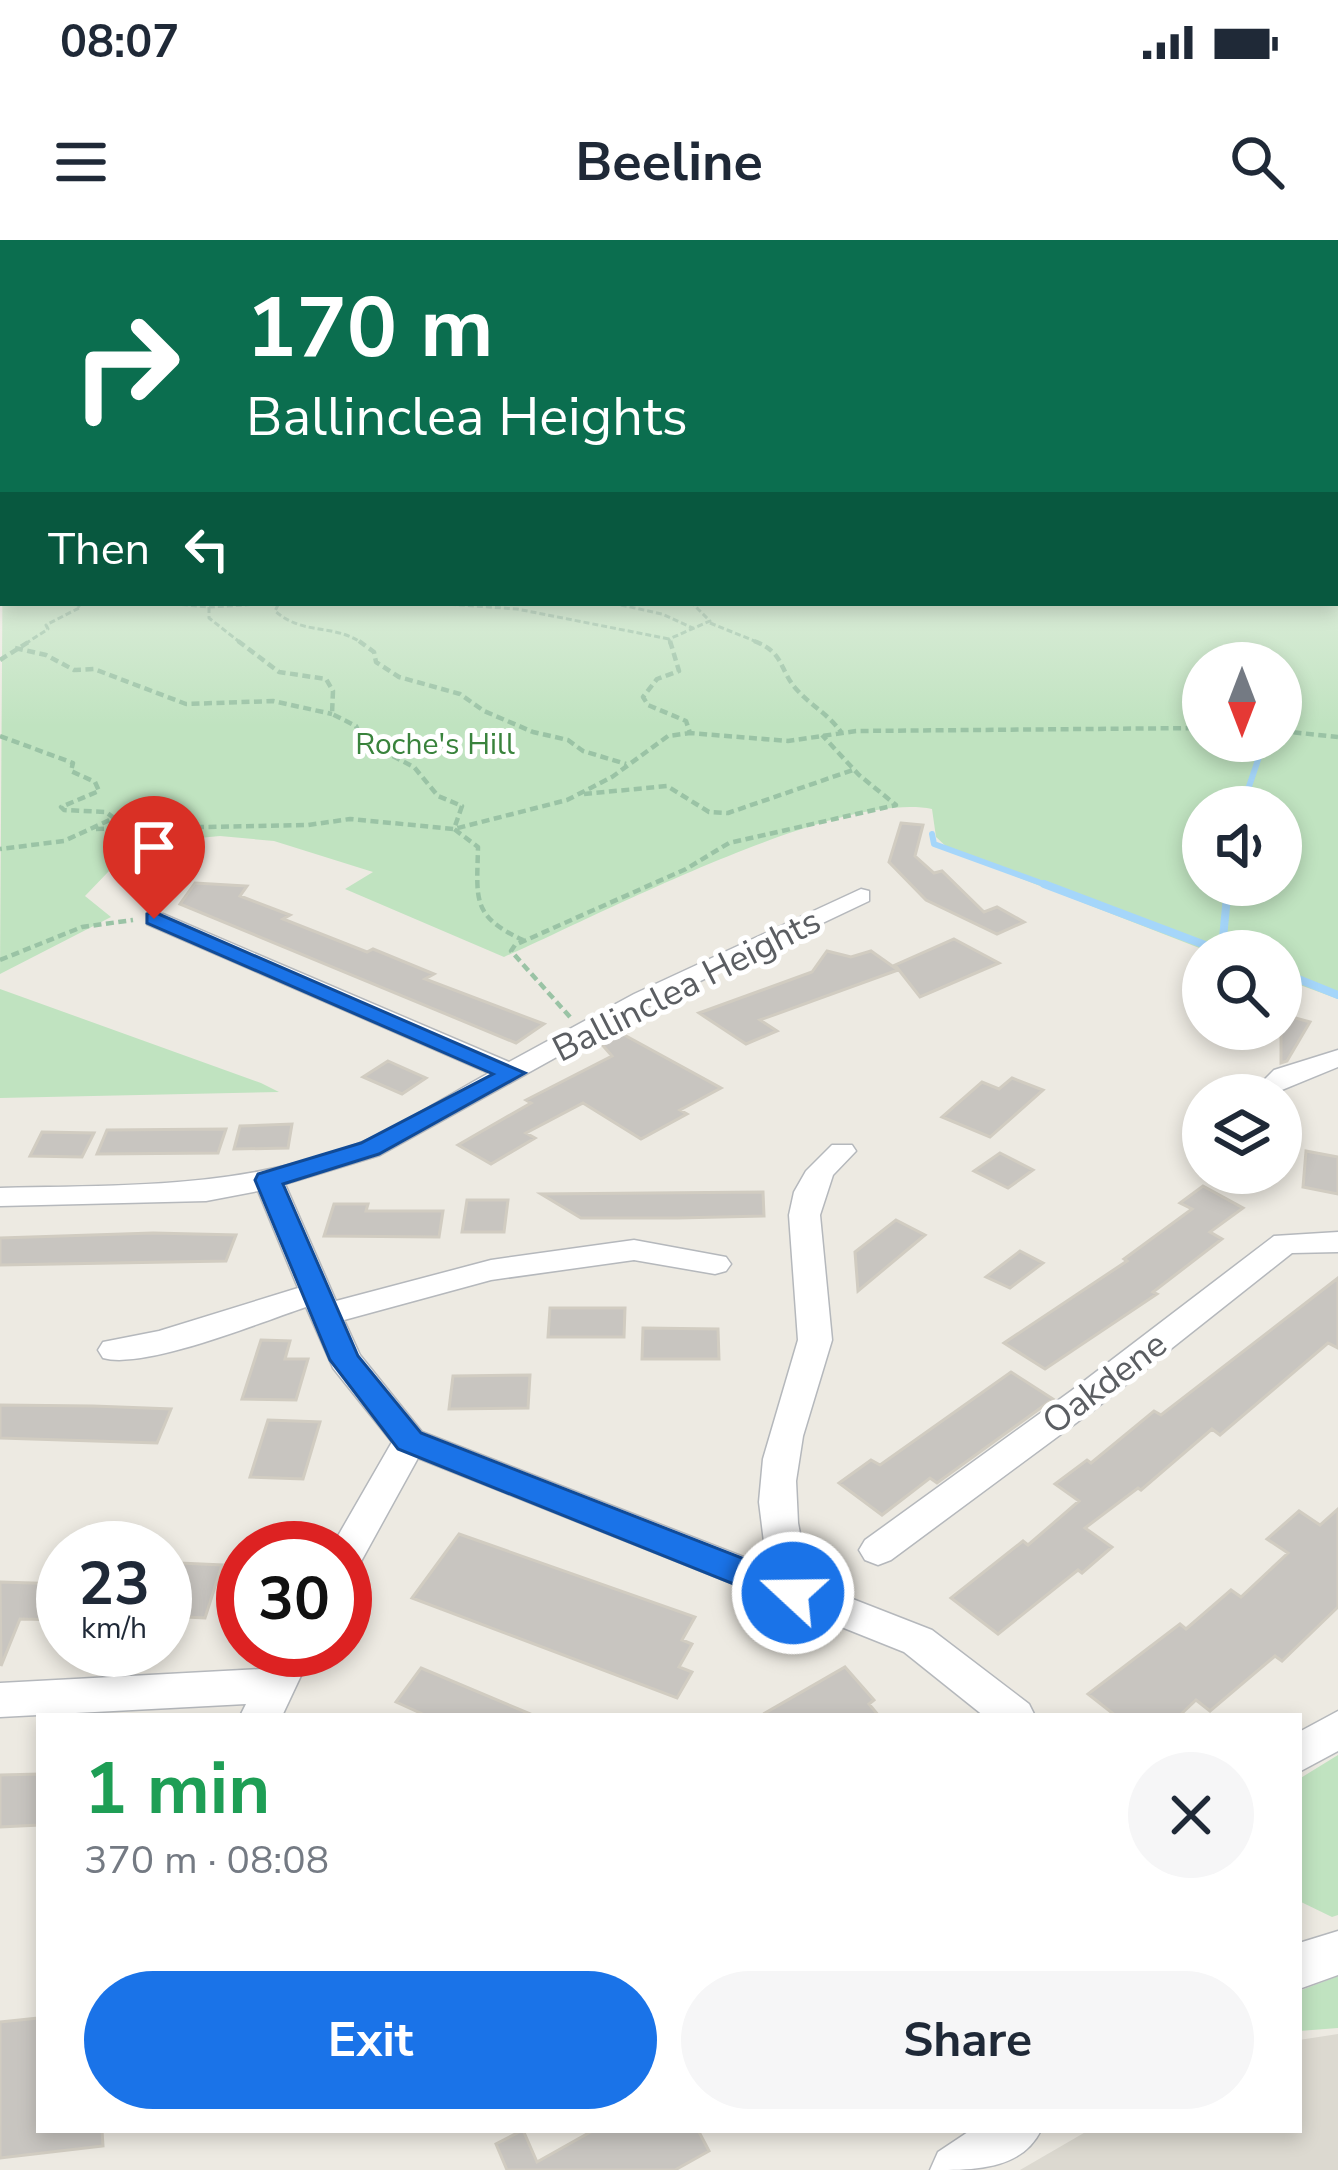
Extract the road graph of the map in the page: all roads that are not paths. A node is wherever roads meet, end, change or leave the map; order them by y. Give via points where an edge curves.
1 (861, 896) dead end
2 (154, 919) road end
3 (1338, 1058) edge
4 (512, 1073) junction
5 (1290, 1074) edge
6 (842, 1151) dead end
7 (268, 1180) junction
8 (0, 1197) edge
9 (1338, 1242) edge
10 (715, 1264) dead end
11 (318, 1304) junction
12 (116, 1350) dead end
13 (410, 1441) junction
14 (365, 1521) edge
15 (878, 1550) dead end
16 (793, 1593) junction
17 (276, 1684) edge
18 (0, 1700) edge
19 (1010, 1713) edge
20 (1338, 1730) edge
21 (1302, 1752) edge
22 (1338, 1953) edge
23 (1302, 1965) edge
24 (1012, 2133) edge
25 (956, 2170) edge

1 - 4 street, Ballinclea Heights via 644,999
2 - 4 street, Ballinclea Heights
3 - 5 street
4 - 7 street, Ballinclea Heights via 370,1149
6 - 16 street via 819,1167 804,1216 816,1334 777,1482 776,1532
7 - 8 street, Ballinclea Heights via 206,1192
7 - 11 street
9 - 15 street, Oakdene via 1285,1243
10 - 11 street via 634,1250
11 - 12 street
11 - 13 street via 345,1360
13 - 14 street
13 - 16 street
16 - 19 street via 917,1640
17 - 18 street
20 - 21 street
22 - 23 street
24 - 25 street

